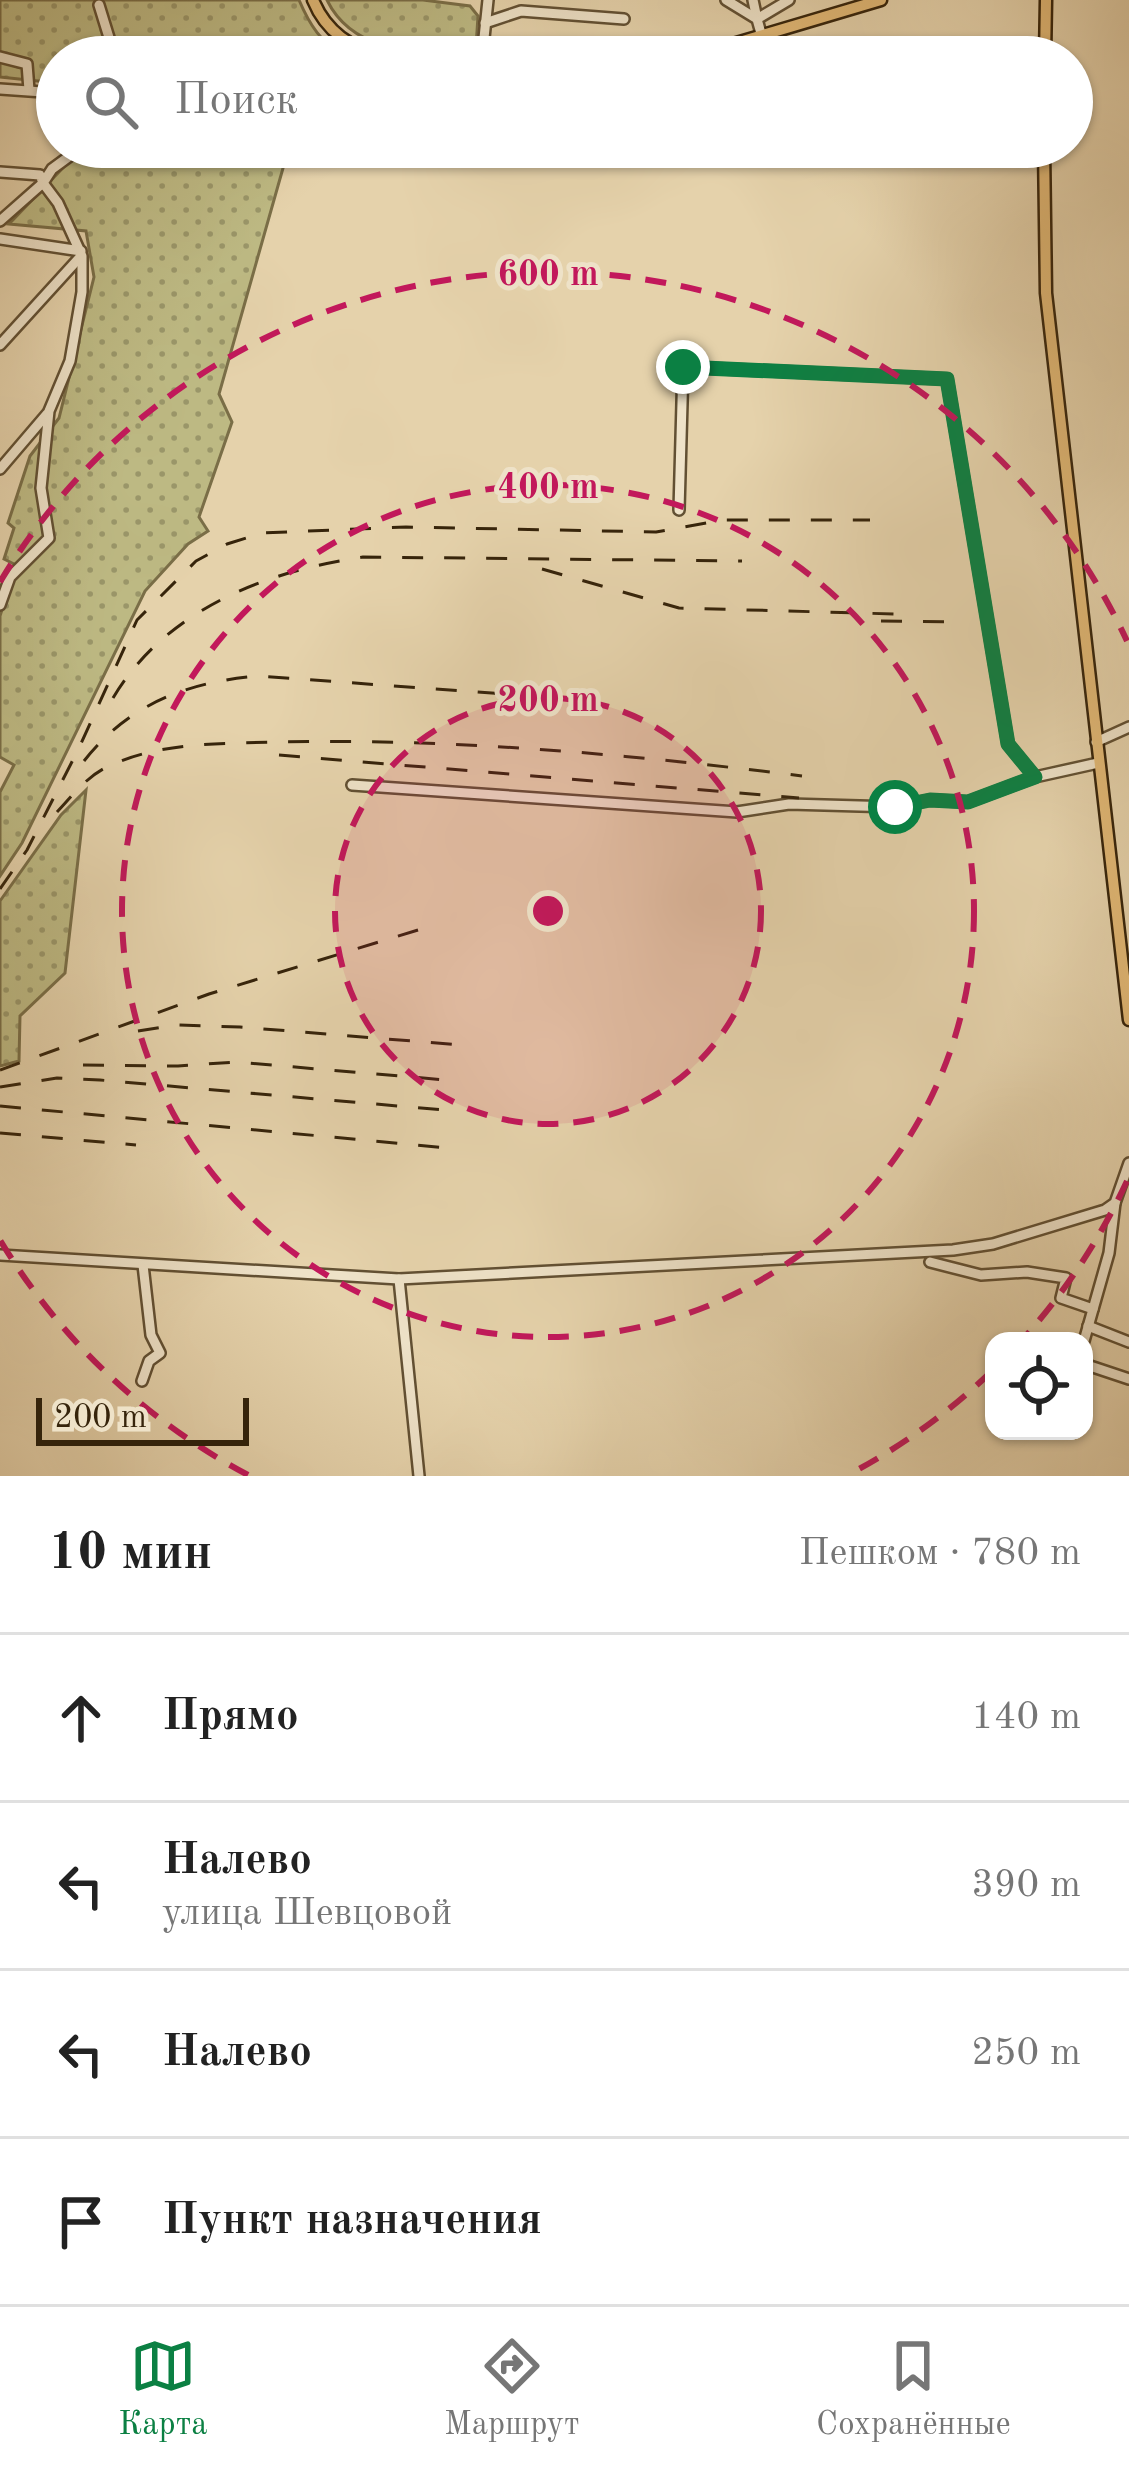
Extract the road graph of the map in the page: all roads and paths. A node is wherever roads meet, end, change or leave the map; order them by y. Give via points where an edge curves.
1 (313, 0) edge
2 (488, 0) edge
3 (726, 0) edge
4 (754, 0) edge
5 (789, 0) edge
6 (881, 0) edge
7 (1046, 0) edge
8 (99, 5) dead end
9 (624, 19) dead end
10 (757, 20) junction
11 (485, 23) junction
12 (109, 36) edge
13 (339, 36) edge
14 (484, 36) edge
15 (762, 36) edge
16 (765, 36) edge
17 (1046, 36) edge
18 (0, 57) edge
19 (0, 88) edge
20 (29, 90) junction
21 (36, 91) edge
22 (53, 168) edge
23 (1044, 168) edge
24 (0, 172) edge
25 (43, 183) junction
26 (0, 221) edge
27 (0, 239) edge
28 (81, 254) junction
29 (0, 345) edge
30 (50, 411) junction
31 (0, 469) edge
32 (679, 510) dead end
33 (0, 605) edge
34 (1129, 727) edge
35 (1096, 742) junction
36 (1098, 763) junction
37 (1035, 777) junction
38 (352, 785) dead end
39 (1129, 1020) edge
40 (1129, 1162) edge
41 (1115, 1203) junction
42 (0, 1255) edge
43 (930, 1262) dead end
44 (142, 1265) junction
45 (399, 1279) junction
46 (1093, 1309) junction
47 (1088, 1326) junction
48 (1086, 1332) edge
49 (1129, 1342) edge
50 (1093, 1367) edge
51 (1129, 1379) edge
52 (142, 1381) dead end
53 (419, 1476) edge

1 - 13 main road
2 - 11 street
3 - 10 street
4 - 10 street
5 - 10 street
6 - 16 main road
7 - 17 main road
8 - 12 street
9 - 11 street via 521,11
10 - 15 street
11 - 14 street
18 - 20 street via 27,64
19 - 20 street
20 - 21 street
22 - 25 street
23 - 35 main road via 1046,293
24 - 25 street via 40,175
25 - 26 street
25 - 28 street
27 - 28 street
28 - 29 street
28 - 30 street via 70,361
30 - 31 street
30 - 33 street via 41,488 49,538 10,577
32 - 37 street via 683,367 947,379 1008,744
34 - 35 street
35 - 36 main road
36 - 37 street
36 - 39 main road
37 - 38 street via 968,802 737,812
40 - 41 street
41 - 45 street via 953,1250
41 - 46 street
42 - 44 street
43 - 46 street via 981,1275 1066,1278 1061,1298
44 - 45 street
44 - 52 street via 160,1353
45 - 53 street
46 - 47 street
47 - 48 street
47 - 49 street
50 - 51 street

